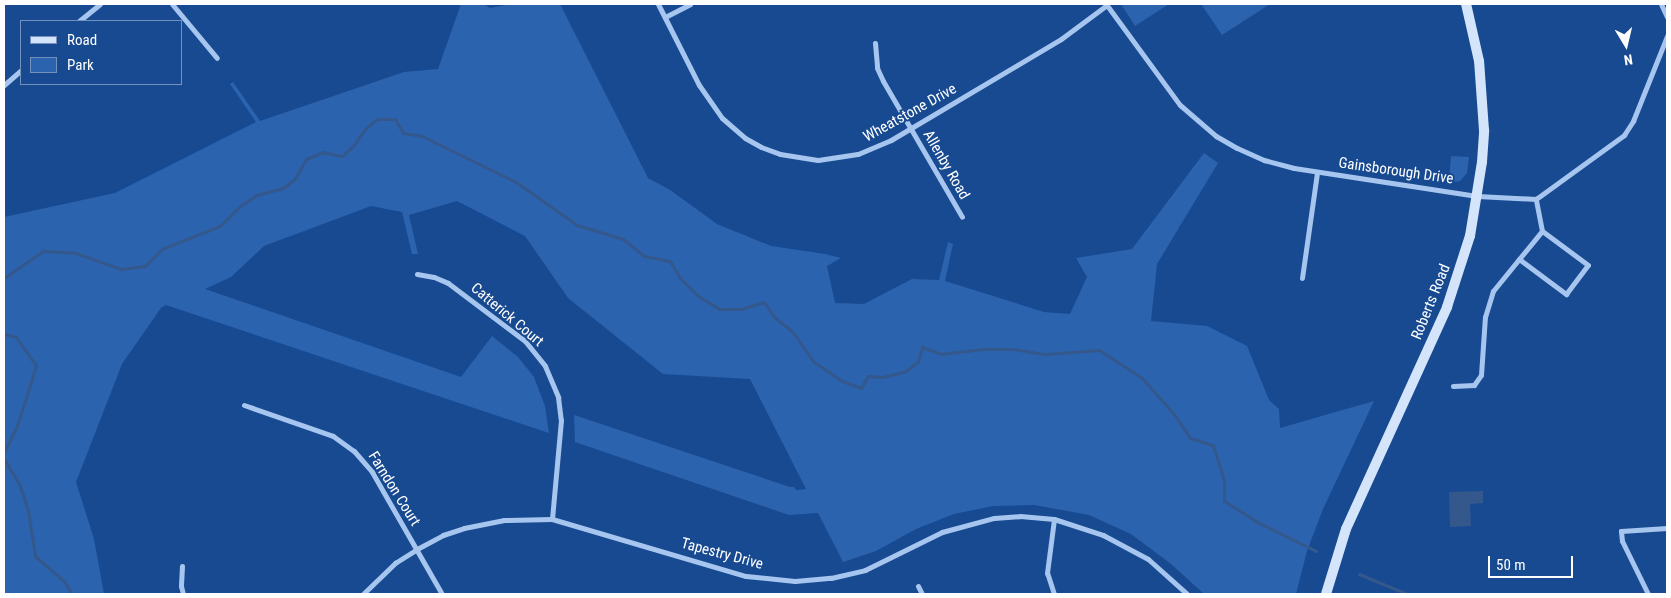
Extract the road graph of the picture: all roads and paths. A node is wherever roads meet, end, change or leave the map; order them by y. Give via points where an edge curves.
1 (100, 4) edge
2 (172, 4) edge
3 (658, 4) edge
4 (690, 4) edge
5 (1106, 4) edge
6 (1466, 4) edge
7 (1661, 4) edge
8 (1667, 16) edge
9 (665, 17) junction
10 (81, 20) edge
11 (1667, 36) edge
12 (875, 43) dead end
13 (217, 58) dead end
14 (20, 71) edge
15 (4, 85) edge
16 (910, 128) junction
17 (1317, 173) junction
18 (1477, 196) junction
19 (1536, 199) junction
20 (962, 217) dead end
21 (1542, 230) junction
22 (1519, 259) junction
23 (417, 274) dead end
24 (1302, 278) dead end
25 (1453, 386) dead end
26 (244, 405) dead end
27 (552, 519) junction
28 (1054, 519) junction
29 (1667, 528) edge
30 (417, 549) junction
31 (182, 566) dead end
32 (918, 586) dead end
33 (1052, 592) edge
34 (183, 594) edge
35 (363, 594) edge
36 (442, 594) edge
37 (922, 594) edge
38 (1044, 594) edge
39 (1187, 594) edge
40 (1326, 594) edge
41 (1648, 594) edge

1 - 10 street
2 - 13 street
3 - 9 street, Wheatstone Drive
4 - 9 street
5 - 16 street, Wheatstone Drive via 1061,39
5 - 17 street, Gainsborough Drive via 1138,44 1168,92 1216,136 1264,160
6 - 18 main road, Roberts Road via 1483,96 1484,138
7 - 8 street
9 - 16 street, Wheatstone Drive via 712,106 734,130 761,147 798,158 838,159 869,150
11 - 19 street via 1634,122 1624,135
12 - 16 street, Allenby Road via 877,68
14 - 15 street
16 - 20 street, Allenby Road
17 - 18 street, Gainsborough Drive
17 - 24 street
18 - 19 street, Gainsborough Drive
18 - 40 main road, Roberts Road via 1468,244 1447,307 1346,529
19 - 21 street
21 - 22 street
21 - 22 street via 1588,265 1566,294
22 - 25 street via 1493,291 1485,317 1481,375 1474,386
23 - 27 street, Catterick Court via 434,276 448,283 525,341 545,366 558,397 561,420
26 - 30 street, Farndon Court via 332,436 354,451 372,472
27 - 28 street, Tapestry Drive via 746,576 795,581 832,578 865,570 933,536 963,525 1020,516
27 - 30 street, Tapestry Drive via 483,523 443,535
28 - 33 street via 1047,573
28 - 39 street, Tapestry Drive via 1103,534 1127,546 1148,559
29 - 41 street via 1621,531 1622,541
30 - 35 street, Tapestry Drive via 395,563
30 - 36 street, Farndon Court
31 - 34 street
32 - 37 street
33 - 38 street

